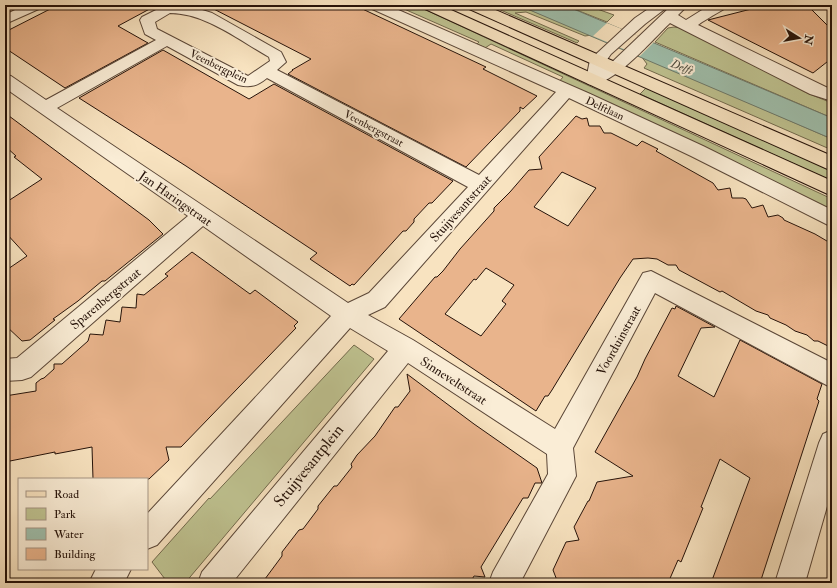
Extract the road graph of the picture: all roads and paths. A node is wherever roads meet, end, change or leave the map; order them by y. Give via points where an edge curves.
1 (36, 5) edge
2 (374, 5) edge
3 (428, 5) edge
4 (472, 5) edge
5 (680, 5) edge
6 (723, 5) edge
7 (632, 7) dead end
8 (662, 8) edge
9 (5, 20) edge
10 (640, 21) junction
11 (688, 25) junction
12 (167, 40) junction
13 (598, 60) junction
14 (615, 68) junction
15 (267, 71) junction
16 (5, 80) edge
17 (594, 80) junction
18 (566, 91) junction
19 (832, 96) edge
20 (46, 107) junction
21 (832, 164) edge
22 (481, 185) junction
23 (832, 189) edge
24 (201, 216) junction
25 (832, 219) edge
26 (347, 315) junction
27 (405, 348) junction
28 (5, 370) edge
29 (832, 376) edge
30 (832, 444) edge
31 (560, 447) junction
32 (148, 535) edge
33 (115, 570) edge
34 (104, 583) edge
35 (213, 583) edge
36 (504, 583) edge
37 (790, 583) edge

1 - 9 street
2 - 18 street, Delftlaan
3 - 17 main road, Delftlaan
4 - 13 main road
5 - 8 street
6 - 11 street
7 - 10 street
8 - 10 street
8 - 11 street
8 - 14 street, Delftlaan via 646,38
10 - 13 street
11 - 19 street
12 - 15 street, Veenbergplein via 244,80 251,82
12 - 15 street, Veenbergplein via 150,31 147,20 167,8 185,9 207,16 276,55 278,62
12 - 20 street
13 - 14 main road
13 - 17 street, Delftlaan
14 - 17 street, Delftlaan
14 - 21 main road
15 - 22 street, Veenbergstraat
16 - 20 street, Jan Haringstraat
17 - 23 main road, Delftlaan
18 - 22 street, Stuijvesantstraat
18 - 25 street, Delftlaan via 697,151
20 - 24 street, Jan Haringstraat
22 - 26 street, Stuijvesantstraat via 377,300
24 - 26 street, Jan Haringstraat
24 - 28 street, Sparenbergstraat via 22,369
26 - 27 street, Sinneveltstraat
26 - 32 street
27 - 31 street, Sinneveltstraat
27 - 35 street, Stuijvesantplein
29 - 31 street, Voorduinstraat via 651,280
30 - 37 street
31 - 36 street via 562,476
33 - 34 street

